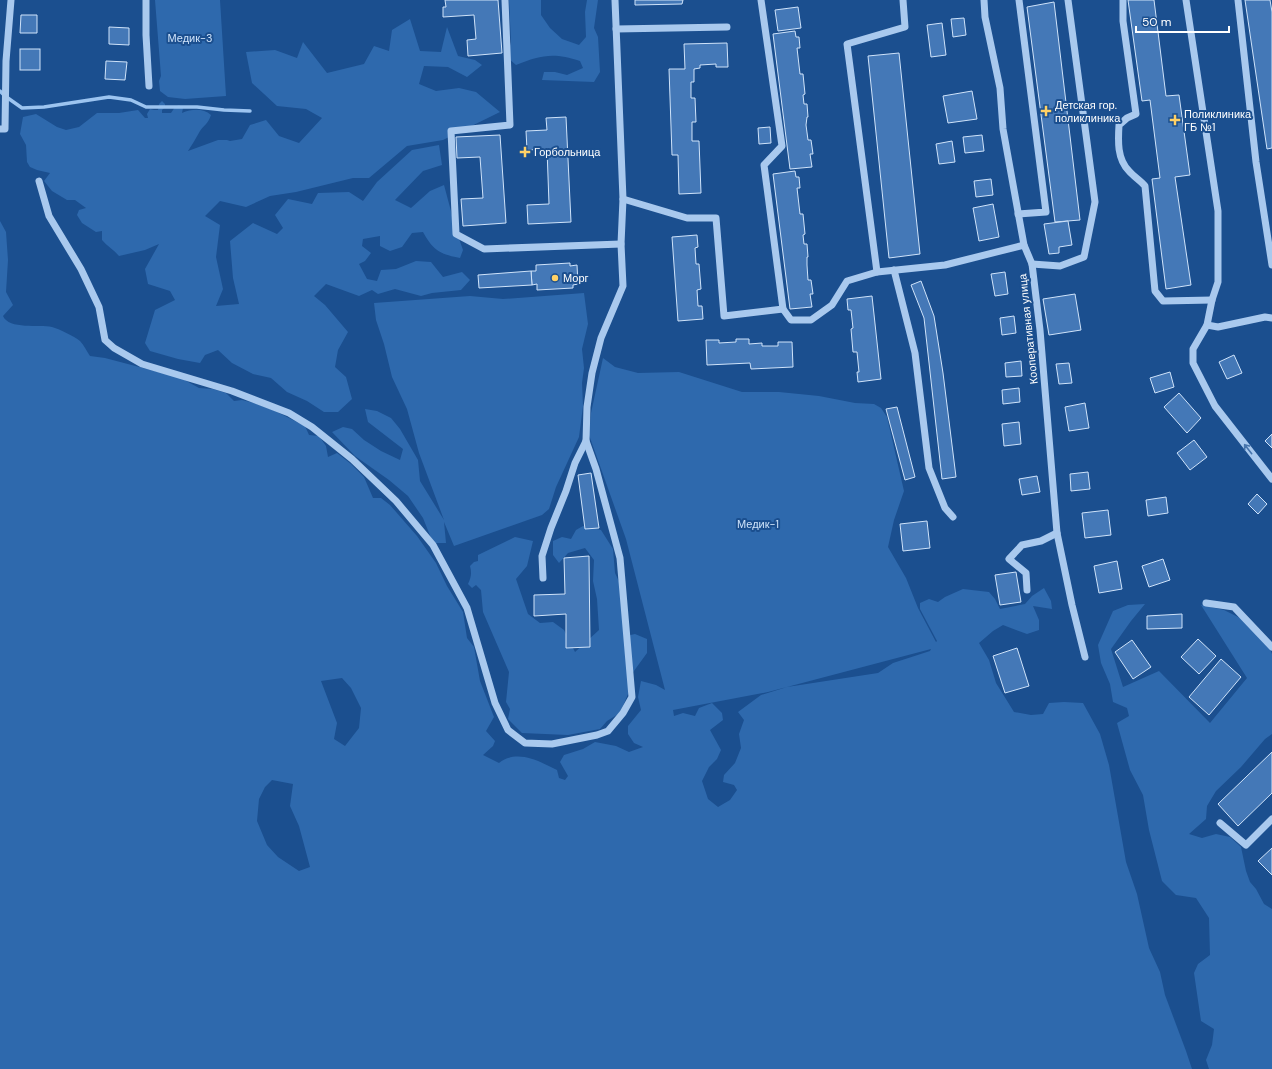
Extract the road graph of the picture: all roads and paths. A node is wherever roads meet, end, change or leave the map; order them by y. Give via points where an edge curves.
1 (11, 0) edge
2 (146, 0) edge
3 (505, 0) edge
4 (614, 0) edge
5 (761, 0) edge
6 (903, 0) edge
7 (984, 0) edge
8 (1019, 0) edge
9 (1068, 0) edge
10 (1123, 0) edge
11 (1186, 0) edge
12 (1238, 0) edge
13 (727, 27) dead end
14 (616, 29) junction
15 (3, 62) edge
16 (149, 86) dead end
17 (0, 129) edge
18 (39, 180) dead end
19 (624, 199) junction
20 (1018, 214) junction
21 (621, 244) junction
22 (1024, 244) junction
23 (1032, 264) junction
24 (1272, 265) edge
25 (894, 270) junction
26 (877, 272) junction
27 (1212, 300) junction
28 (783, 309) junction
29 (1272, 318) edge
30 (1207, 325) junction
31 (586, 441) junction
32 (1272, 479) edge
33 (953, 517) dead end
34 (1057, 533) junction
35 (543, 578) dead end
36 (1027, 590) dead end
37 (1206, 603) dead end
38 (1272, 647) edge
39 (1086, 657) dead end
40 (1272, 820) edge
41 (1220, 823) dead end

1 - 15 street
2 - 16 street
3 - 21 street via 510,125 451,131 456,234 484,249
4 - 14 street
5 - 28 street via 782,146 764,165
6 - 26 street via 905,27 847,44
7 - 20 street, Кооперативная улица
8 - 20 street via 1046,212
9 - 23 street via 1095,202 1084,257 1060,266
10 - 27 street via 1123,21 1136,114 1119,125 1117,143 1128,170 1145,186 1155,291 1163,301
11 - 27 street via 1218,211 1218,282
12 - 24 street via 1256,162
13 - 14 street
14 - 19 street
15 - 17 street via 5,129
18 - 31 street via 49,216 81,269 99,307 105,340 142,364 232,391 289,413 312,427 352,459 396,501 433,546 467,608 495,703 508,730 525,743 552,744 608,731 632,697 620,558
19 - 21 street
19 - 28 street via 686,218 716,218 724,316
20 - 22 street, Кооперативная улица
21 - 31 street via 623,286 601,338 592,372 586,407
22 - 23 street, Кооперативная улица
22 - 25 street via 945,265
23 - 34 street, Кооперативная улица
25 - 26 street
25 - 33 street via 915,353 928,468 945,508
26 - 28 street via 847,281 832,305 811,320 792,320
27 - 30 street
29 - 30 street via 1265,317 1218,327
32 -> 30 street via 1215,406 1193,363 1193,349
31 - 35 street via 548,535 542,556
34 - 36 street via 1041,541 1022,545 1009,559 1026,573
34 - 39 street, Кооперативная улица
37 - 38 street via 1234,607
40 - 41 street via 1246,845

